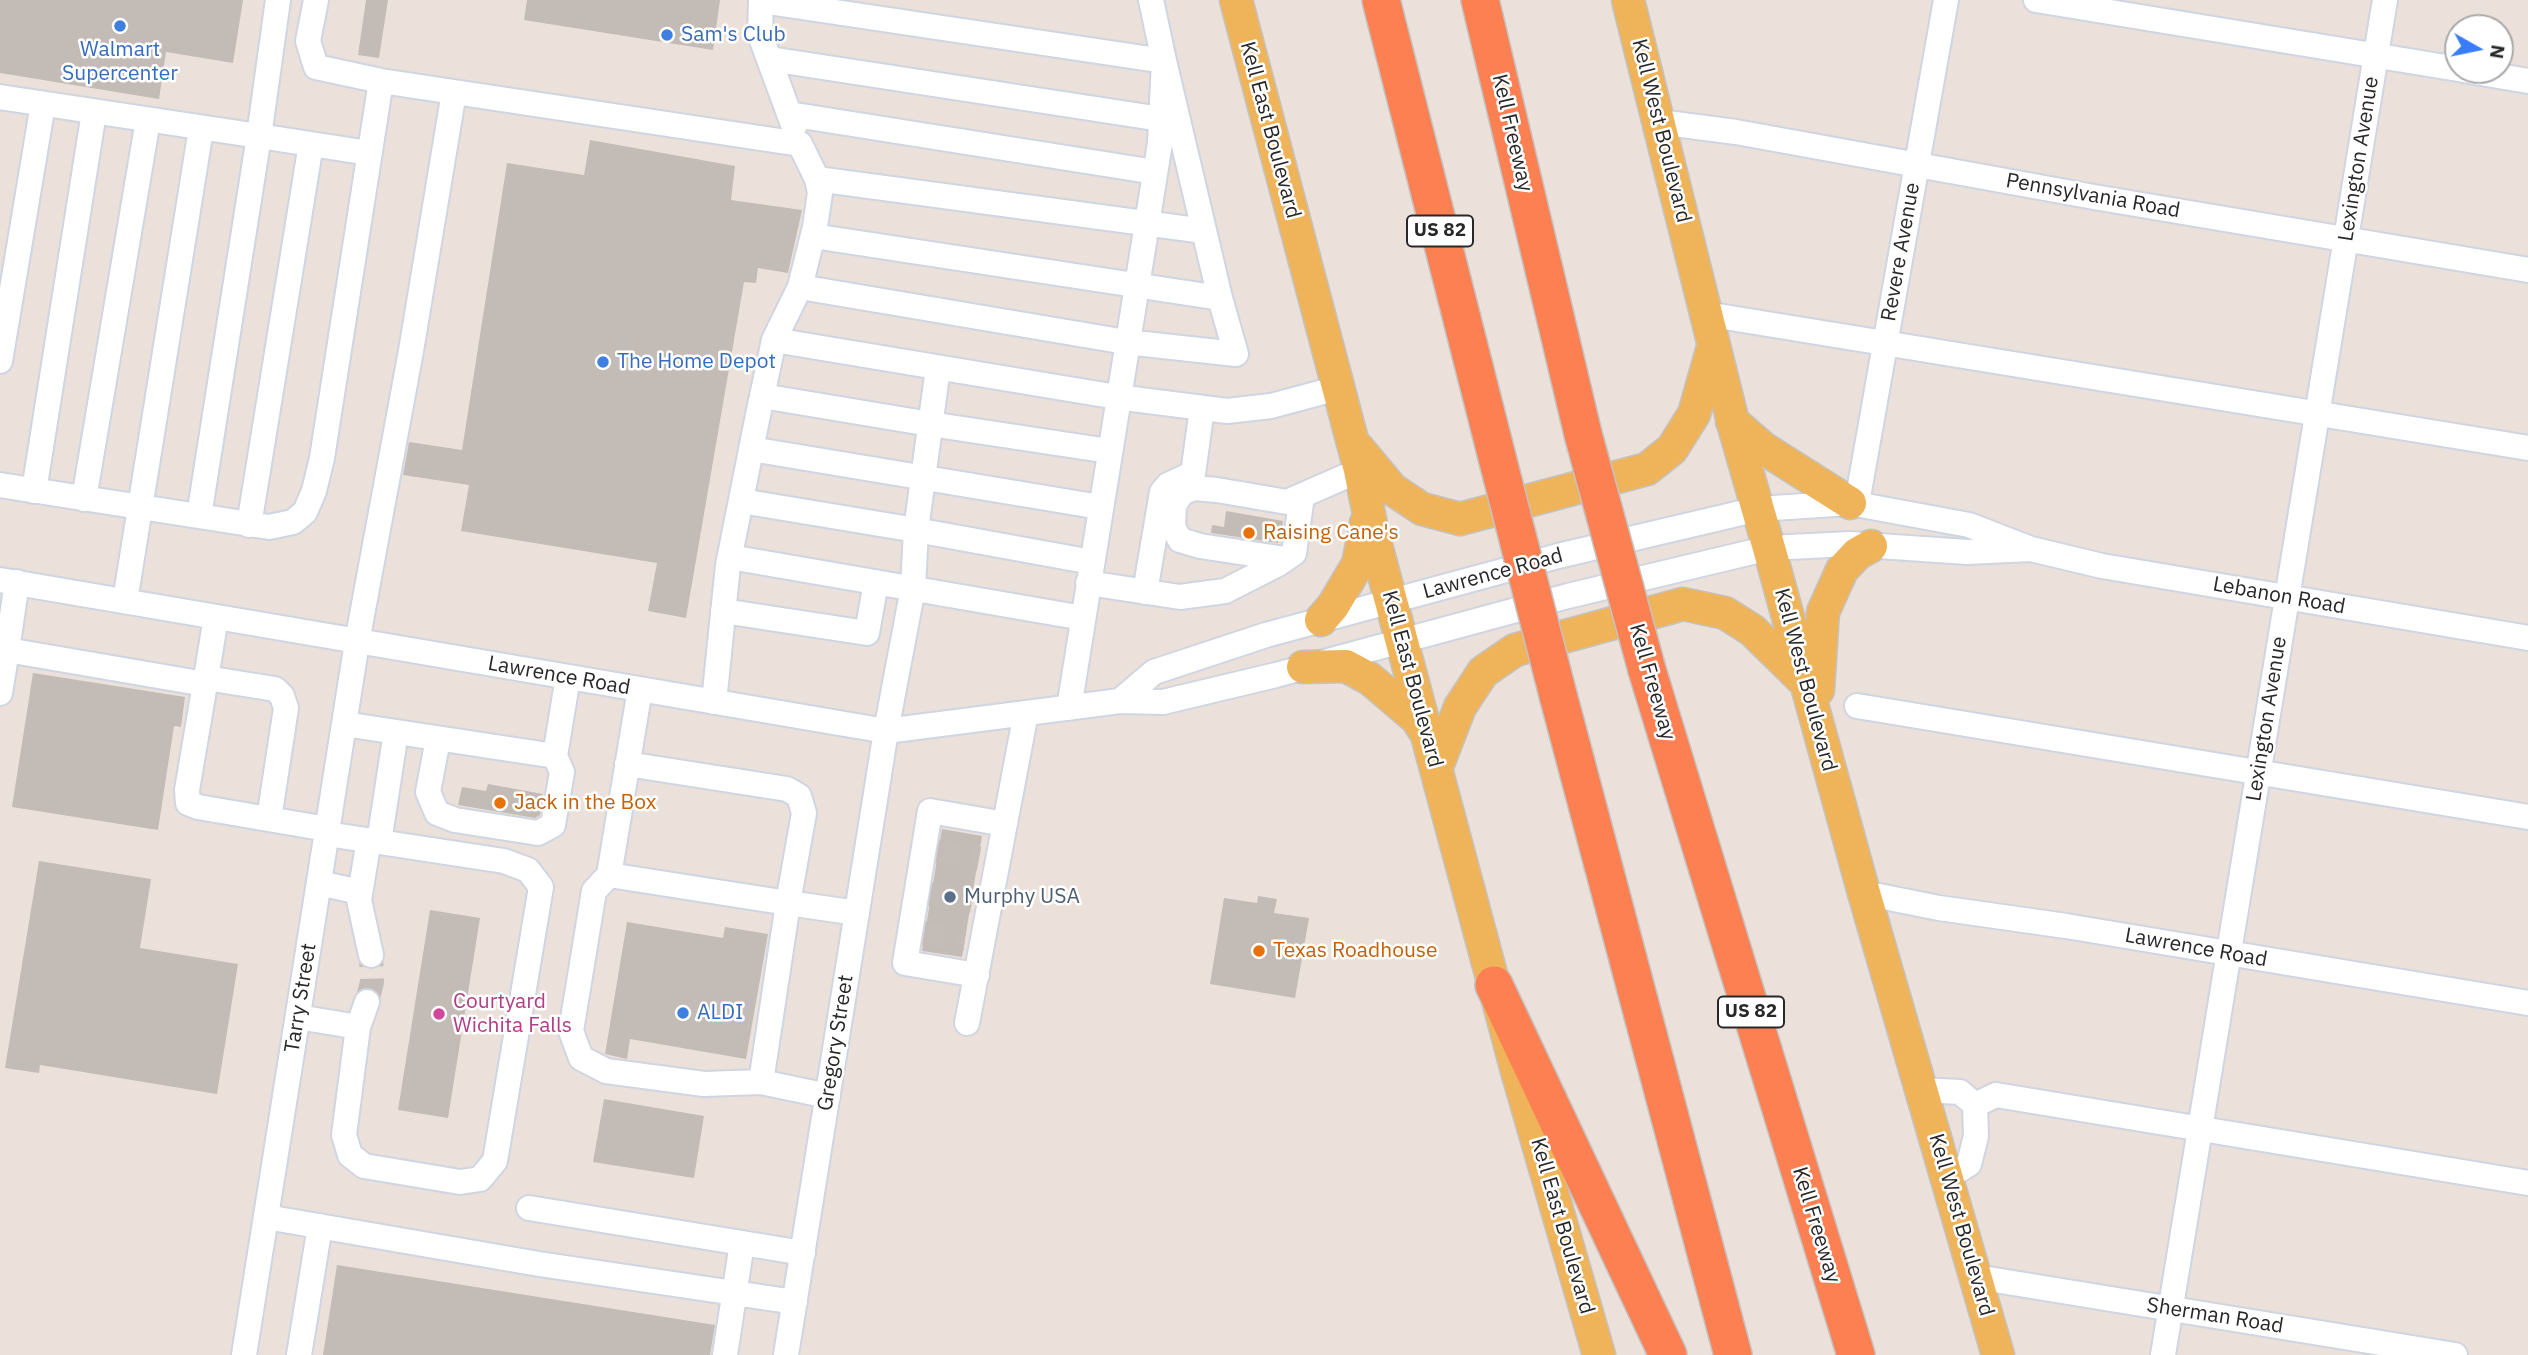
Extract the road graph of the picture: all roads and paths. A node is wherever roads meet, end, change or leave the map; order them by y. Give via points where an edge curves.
1 (278, 0) edge
2 (316, 0) edge
3 (761, 0) edge
4 (1236, 0) edge
5 (1381, 0) edge
6 (1480, 0) edge
7 (1628, 0) edge
8 (1946, 0) edge
9 (2036, 0) edge
10 (2385, 0) edge
11 (1146, 1) edge
12 (2376, 56) junction
13 (770, 59) junction
14 (1164, 61) junction
15 (2444, 67) edge
16 (381, 81) junction
17 (454, 92) junction
18 (0, 97) edge
19 (43, 104) junction
20 (94, 112) junction
21 (789, 114) junction
22 (1161, 119) junction
23 (148, 120) junction
24 (1659, 122) junction
25 (201, 128) junction
26 (259, 136) junction
27 (311, 144) junction
28 (800, 144) junction
29 (369, 153) junction
30 (1917, 164) junction
31 (1154, 172) junction
32 (817, 179) junction
33 (1146, 223) junction
34 (1203, 231) junction
35 (813, 236) junction
36 (2346, 239) junction
37 (2528, 270) edge
38 (1136, 284) junction
39 (800, 287) junction
40 (1220, 298) junction
41 (1706, 314) junction
42 (774, 340) junction
43 (1126, 342) junction
44 (1885, 343) junction
45 (1714, 345) junction
46 (0, 361) edge
47 (938, 368) junction
48 (1338, 388) junction
49 (762, 396) junction
50 (1117, 397) junction
51 (1202, 408) junction
52 (2317, 413) junction
53 (1732, 421) junction
54 (930, 424) junction
55 (2528, 447) edge
56 (751, 449) junction
57 (1109, 451) junction
58 (1356, 455) junction
59 (1193, 474) junction
60 (923, 478) junction
61 (0, 485) edge
62 (34, 491) junction
63 (1302, 496) junction
64 (84, 499) junction
65 (741, 501) junction
66 (1853, 503) junction
67 (1100, 507) junction
68 (141, 508) junction
69 (1758, 509) junction
70 (1368, 511) junction
71 (199, 516) junction
72 (249, 524) junction
73 (916, 530) junction
74 (1871, 546) junction
75 (1769, 548) junction
76 (2031, 549) junction
77 (730, 557) junction
78 (1285, 559) junction
79 (1090, 572) junction
80 (9, 581) edge
81 (876, 582) junction
82 (913, 588) junction
83 (1145, 592) junction
84 (2287, 597) junction
85 (125, 601) junction
86 (1391, 601) junction
87 (723, 611) junction
88 (216, 617) junction
89 (1083, 618) junction
90 (1321, 620) junction
91 (2528, 638) edge
92 (1402, 641) junction
93 (357, 642) junction
94 (4, 653) edge
95 (1303, 667) junction
96 (568, 677) junction
97 (205, 681) junction
98 (1806, 683) junction
99 (640, 690) junction
100 (0, 693) edge
101 (1120, 701) junction
102 (714, 702) junction
103 (1857, 706) dead end
104 (1069, 708) junction
105 (1026, 713) junction
106 (1817, 723) junction
107 (344, 724) junction
108 (886, 731) junction
109 (396, 732) junction
110 (1427, 736) junction
111 (438, 739) junction
112 (555, 756) junction
113 (627, 764) junction
114 (1436, 769) junction
115 (2259, 773) junction
116 (2528, 817) edge
117 (269, 820) junction
118 (1005, 824) junction
119 (327, 832) junction
120 (374, 841) junction
121 (609, 875) junction
122 (319, 883) junction
123 (360, 891) junction
124 (1864, 893) junction
125 (788, 903) junction
126 (857, 913) junction
127 (2229, 953) junction
128 (371, 955) tunnel mouth
129 (977, 975) junction
130 (1494, 985) junction
131 (368, 1002) tunnel mouth
132 (2528, 1003) edge
133 (298, 1017) junction
134 (967, 1023) dead end
135 (358, 1027) junction
136 (761, 1082) junction
137 (1921, 1090) junction
138 (828, 1096) junction
139 (1975, 1105) junction
140 (2200, 1129) junction
141 (1947, 1178) junction
142 (2528, 1183) edge
143 (528, 1208) dead end
144 (266, 1217) junction
145 (320, 1226) junction
146 (742, 1243) junction
147 (803, 1252) junction
148 (1976, 1277) junction
149 (734, 1293) junction
150 (795, 1302) junction
151 (2171, 1309) junction
152 (244, 1355) edge
153 (299, 1355) edge
154 (724, 1355) edge
155 (786, 1355) edge
156 (1599, 1355) edge
157 (1668, 1355) edge
158 (1733, 1355) edge
159 (1856, 1355) edge
160 (1998, 1355) edge
161 (2163, 1355) edge
162 (2455, 1355) edge

1 - 26 street
2 - 16 street via 308,41 316,67
3 - 13 street via 760,35
3 - 14 street
4 - 48 main road, Kell East Boulevard
5 - 158 highway, US 82, bridge
6 - 159 highway, Kell Freeway / US 82, bridge via 1583,434 1647,670
7 - 24 main road, Kell West Boulevard
8 - 30 street, Revere Avenue
9 - 12 street
10 - 12 street, Lexington Avenue
11 - 14 street
12 - 15 street
12 - 36 street, Lexington Avenue
13 - 21 street
13 - 22 street
14 - 22 street
14 - 34 street
16 - 17 street
16 - 29 street
17 - 28 street
17 - 93 street, Tarry Street
18 - 19 street
19 - 20 street
19 - 46 street
20 - 23 street
20 - 62 street
21 - 28 street
21 - 31 street
22 - 31 street
23 - 25 street
23 - 64 street
24 - 30 street, Pennsylvania Road
24 - 41 main road, Kell West Boulevard
25 - 26 street
25 - 68 street
26 - 27 street
26 - 71 street
27 - 29 street
27 - 72 street
28 - 32 street
29 - 72 street via 314,491 305,512 293,522 269,527
30 - 36 street, Pennsylvania Road
30 - 44 street, Revere Avenue
31 - 33 street
32 - 33 street
32 - 35 street via 820,193
33 - 34 street
33 - 38 street
34 - 40 street
35 - 38 street
35 - 39 street
36 - 37 street, Pennsylvania Road
36 - 52 street, Lexington Avenue
38 - 40 street
38 - 43 street
39 - 42 street
39 - 43 street
40 - 43 street via 1236,354
41 - 44 street
41 - 45 main road, Kell West Boulevard
42 - 47 street
42 - 49 street
43 - 50 street
44 - 52 street
44 - 66 street, Revere Avenue
45 - 53 main road, Kell West Boulevard
45 - 58 main road via 1694,415 1672,449 1647,469 1460,519 1422,509 1392,489
47 - 50 street
47 - 54 street, Gregory Street
48 - 51 street via 1271,406 1227,411
48 - 58 main road, Kell East Boulevard
49 - 54 street
49 - 56 street
50 - 51 street
50 - 57 street
51 - 59 street
52 - 55 street
52 - 84 street, Lexington Avenue
53 - 66 main road via 1763,448
53 - 69 main road, Kell West Boulevard
54 - 57 street
54 - 60 street, Gregory Street
56 - 60 street
56 - 65 street
57 - 67 street
58 - 63 street
58 - 70 main road, Kell East Boulevard
59 - 63 street
59 - 83 street via 1161,492
60 - 67 street
60 - 73 street, Gregory Street
61 - 62 street
62 - 64 street
63 - 78 street via 1294,553
63 - 78 street via 1287,502 1194,488 1182,493 1174,505 1173,527 1180,540
64 - 68 street
65 - 73 street
65 - 77 street
66 - 69 street, Lebanon Road
66 - 76 street, Lebanon Road via 1969,524
67 - 79 street
68 - 71 street
68 - 85 street
69 - 75 main road, Kell West Boulevard
69 - 86 street, Lawrence Road
70 - 86 main road, Kell East Boulevard
70 - 90 main road via 1358,564
71 - 72 street
73 - 79 street
73 - 82 street, Gregory Street
74 - 75 street, Lebanon Road
74 - 76 street, Lebanon Road via 1967,552
74 - 106 main road via 1842,570 1823,612
75 - 92 street, Lawrence Road
75 - 98 main road, Kell West Boulevard
76 - 84 street, Lebanon Road via 2102,566
77 - 81 street
77 - 87 street
78 - 83 street via 1225,591 1180,597
79 - 83 street
79 - 89 street
80 - 85 street, Lawrence Road
80 - 94 street
81 - 82 street
81 - 87 street via 867,633
82 - 89 street
82 - 108 street, Gregory Street
84 - 91 street, Lebanon Road
84 - 115 street, Lexington Avenue
85 - 88 street, Lawrence Road
86 - 90 street, Lawrence Road
86 - 92 main road, Kell East Boulevard
87 - 102 street
88 - 93 street, Lawrence Road
88 - 97 street
89 - 104 street
90 - 101 street, Lawrence Road via 1154,672
92 - 95 street, Lawrence Road
92 - 110 main road, Kell East Boulevard
93 - 96 street, Lawrence Road
93 - 107 street, Tarry Street
94 - 97 street
94 - 100 street
95 - 101 street, Lawrence Road via 1163,702
95 - 110 main road via 1346,666 1370,679 1417,719
96 - 99 street, Lawrence Road
96 - 112 street
97 - 117 street via 275,689 282,696 286,708
97 - 117 street via 188,803
98 - 106 main road, Kell West Boulevard
98 - 114 main road via 1752,630 1725,612 1683,604 1515,650 1504,657 1483,672 1460,707
99 - 102 street, Lawrence Road
99 - 113 street
101 - 104 street, Lawrence Road
102 - 108 street, Lawrence Road
103 - 115 street
104 - 105 street, Lawrence Road
105 - 108 street, Lawrence Road
105 - 118 street
106 - 124 main road, Kell West Boulevard
107 - 109 street
107 - 119 street, Tarry Street
108 - 126 street, Gregory Street
109 - 111 street
109 - 120 street
110 - 114 main road, Kell East Boulevard
111 - 112 street
111 - 112 street via 428,792 437,813 538,833 553,825 562,772
113 - 121 street
113 - 125 street via 787,789 799,796 804,813
114 - 130 main road, Kell East Boulevard
115 - 116 street
115 - 127 street, Lexington Avenue
117 - 119 street
118 - 129 street via 988,861 974,941
118 - 129 street via 930,811 923,893 905,963
119 - 120 street
119 - 122 street, Tarry Street
120 - 123 street
120 - 135 street via 504,861 528,870 541,887 495,1161 480,1179 460,1182 364,1166 350,1155 344,1135
121 - 125 street
121 - 136 street via 594,891 571,1031 581,1058 606,1071 704,1084
122 - 123 street
122 - 133 street, Tarry Street
123 - 128 street
124 - 127 street, Lawrence Road
124 - 137 main road, Kell West Boulevard
125 - 126 street
125 - 136 street
126 - 138 street, Gregory Street
127 - 132 street, Lawrence Road
127 - 140 street, Lexington Avenue
129 - 134 street
130 - 156 main road, Kell East Boulevard
130 - 157 highway
131 - 135 street
133 - 135 street
133 - 144 street, Tarry Street
136 - 138 street
137 - 139 street via 1960,1092
137 - 141 main road, Kell West Boulevard
138 - 147 street, Gregory Street
139 - 140 street via 1996,1095
139 - 141 street via 1976,1136 1969,1164
140 - 142 street
140 - 151 street, Lexington Avenue
141 - 148 main road, Kell West Boulevard
143 - 146 street
144 - 145 street
144 - 152 street, Tarry Street
145 - 149 street
145 - 153 street
146 - 147 street
146 - 149 street
147 - 150 street, Gregory Street
148 - 151 street, Sherman Road
148 - 160 main road, Kell West Boulevard
149 - 150 street
149 - 154 street
150 - 155 street, Gregory Street
151 - 161 street, Lexington Avenue
151 - 162 street, Sherman Road

